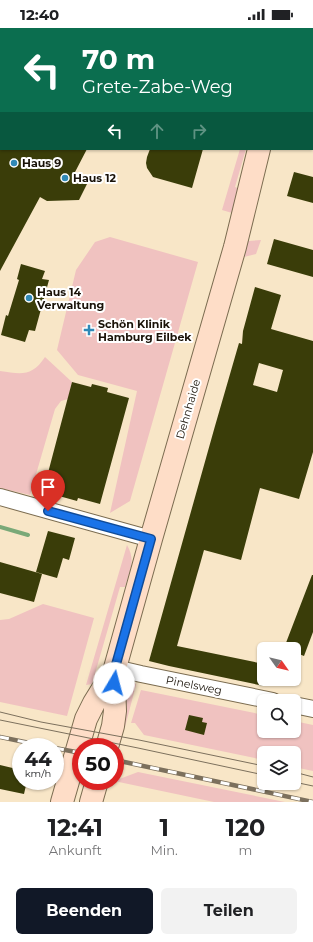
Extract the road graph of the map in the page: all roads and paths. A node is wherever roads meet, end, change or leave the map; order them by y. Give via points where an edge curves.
1 (259, 150) edge
2 (0, 497) edge
3 (151, 539) junction
4 (115, 668) junction
5 (257, 698) edge
6 (110, 738) edge
7 (94, 790) edge
8 (62, 802) edge
9 (91, 802) edge

1 - 3 main road, Dehnhaide via 235,247
2 - 3 street
3 - 4 main road, Dehnhaide
4 - 5 street, Pinelsweg
4 - 6 main road, Dehnhaide via 115,712
4 - 8 main road, Dehnhaide via 86,719
7 - 9 main road

